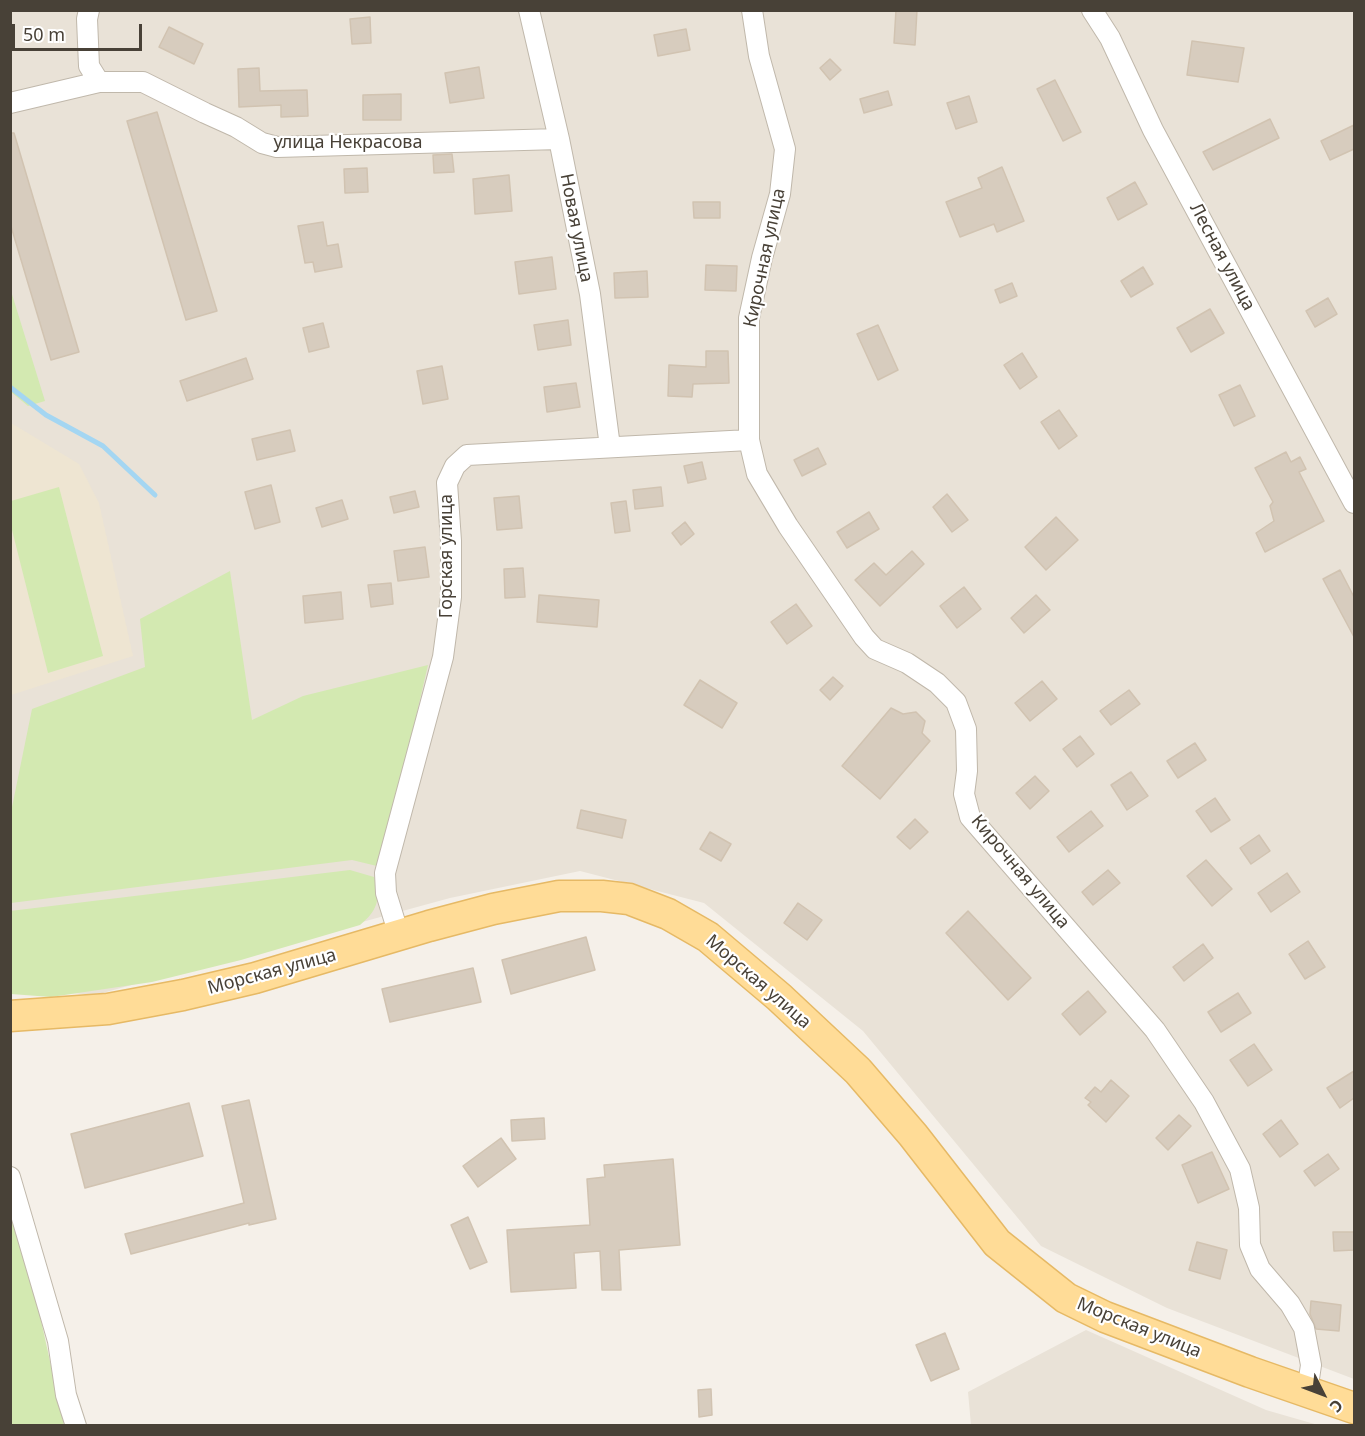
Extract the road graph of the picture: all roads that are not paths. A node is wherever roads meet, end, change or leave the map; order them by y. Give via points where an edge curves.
1 (89, 10) edge
2 (529, 10) edge
3 (752, 10) edge
4 (1092, 10) edge
5 (99, 82) junction
6 (10, 103) edge
7 (559, 139) junction
8 (749, 440) junction
9 (610, 447) junction
10 (1354, 503) edge
11 (399, 935) junction
12 (10, 1016) edge
13 (10, 1177) edge
14 (1307, 1392) junction
15 (1354, 1408) edge
16 (76, 1425) edge

1 - 5 street via 89,66
2 - 7 street, Новая улица
3 - 8 street, Кирочная улица via 759,56 785,149 780,194 749,318
4 - 10 street, Лесная улица
5 - 6 street, улица Некрасова
5 - 7 street, улица Некрасова via 143,81 262,144 277,147
7 - 9 street, Новая улица via 590,294
8 - 9 street, Горская улица
8 - 14 street, Кирочная улица via 757,474 864,637 876,649 937,683 956,702 966,729 964,794 970,818 1155,1030 1204,1102 1240,1169 1249,1208 1250,1245 1260,1269 1290,1304 1304,1328 1311,1365
9 - 11 street, Горская улица via 467,455 455,466 447,483 451,597 443,657 385,873 386,893
11 - 12 main road, Морская улица via 183,996 108,1009
11 - 14 main road, Морская улица via 559,896 629,899 668,914 708,937 858,1071 997,1243 1066,1298 1106,1317
13 - 16 street via 58,1341 66,1395
14 - 15 main road, Морская улица

